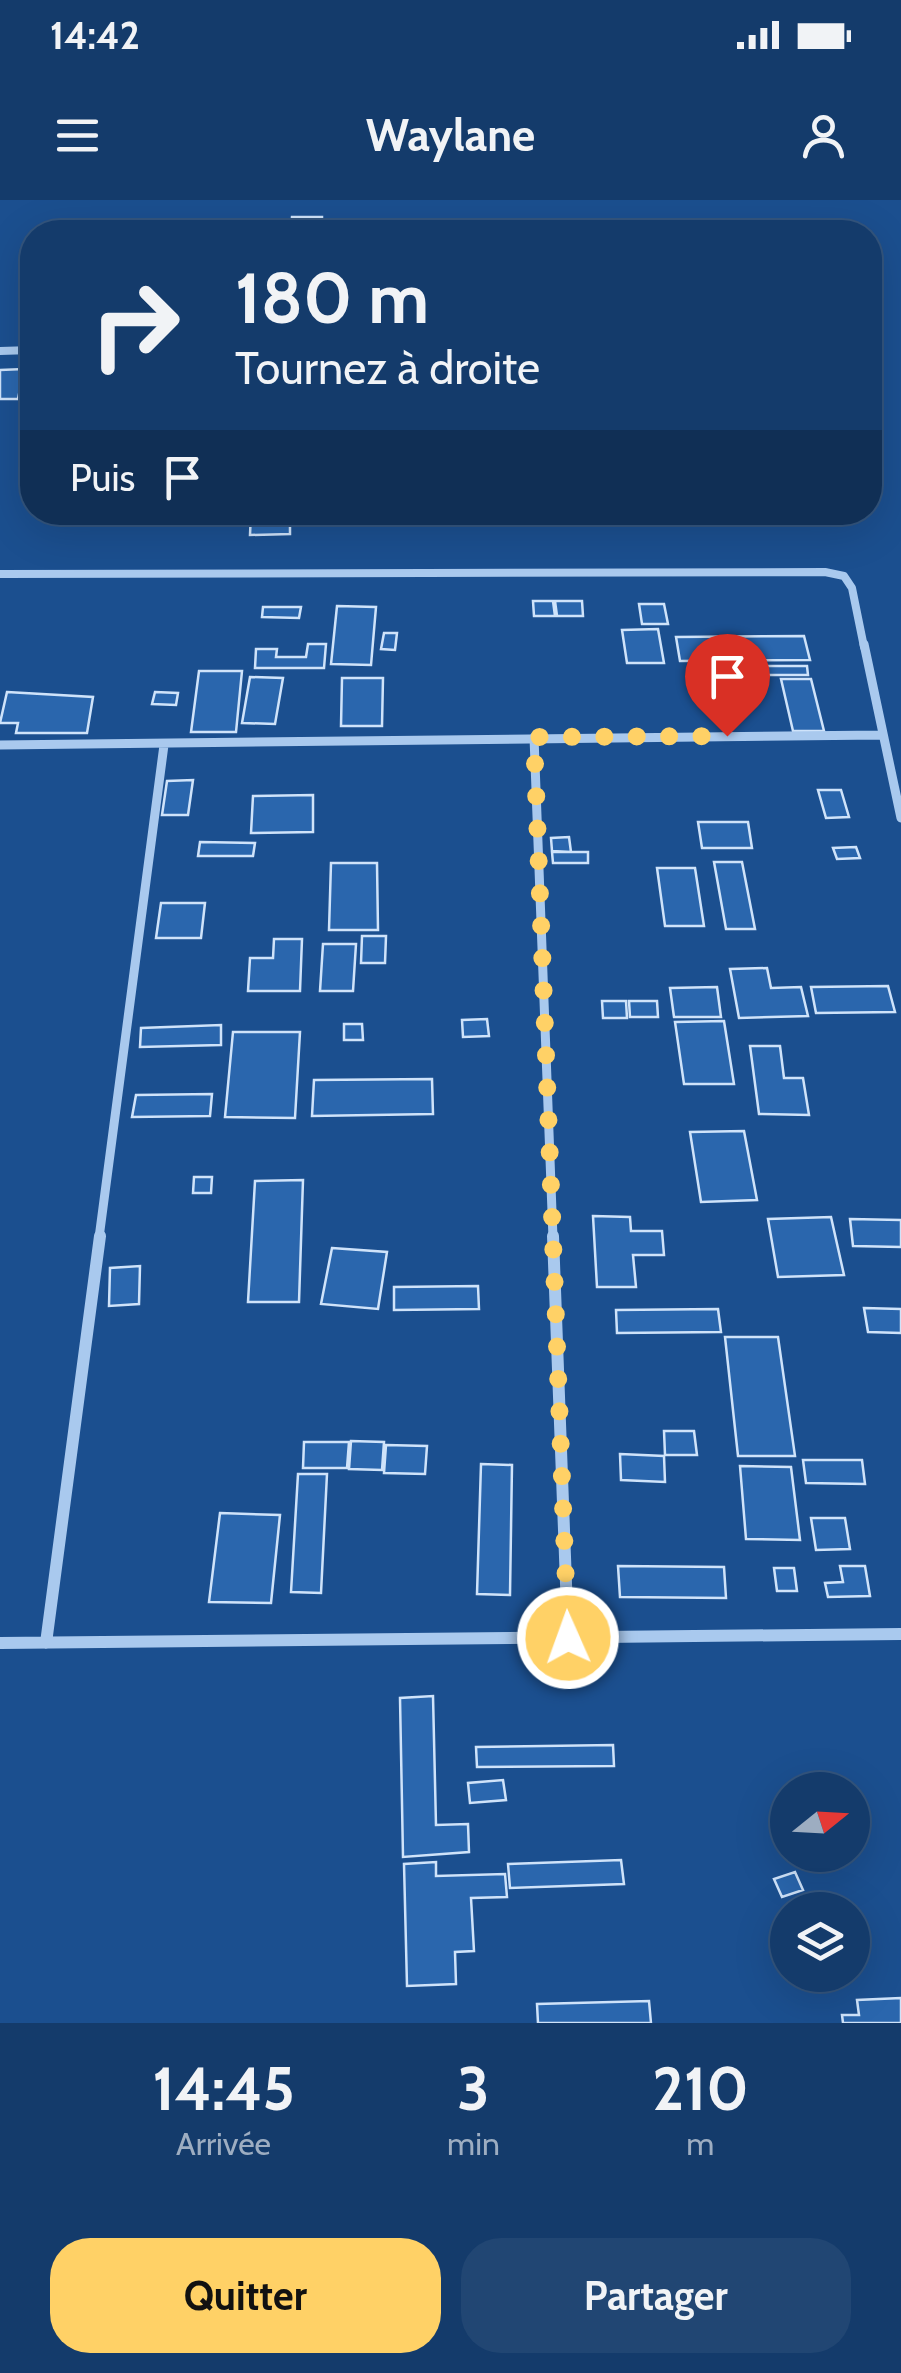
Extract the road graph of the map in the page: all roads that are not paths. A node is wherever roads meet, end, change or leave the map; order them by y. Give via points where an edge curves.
1 (0, 574) edge
2 (881, 735) junction
3 (534, 737) junction
4 (0, 745) edge
5 (164, 745) junction
6 (901, 818) edge
7 (901, 1634) edge
8 (568, 1638) junction
9 (0, 1643) edge
10 (46, 1643) junction

1 - 2 street via 825,572 844,576 852,588
2 - 3 street
2 - 6 street
3 - 5 street
3 - 8 street
4 - 5 street
5 - 10 street
7 - 8 street
8 - 10 street
9 - 10 street

